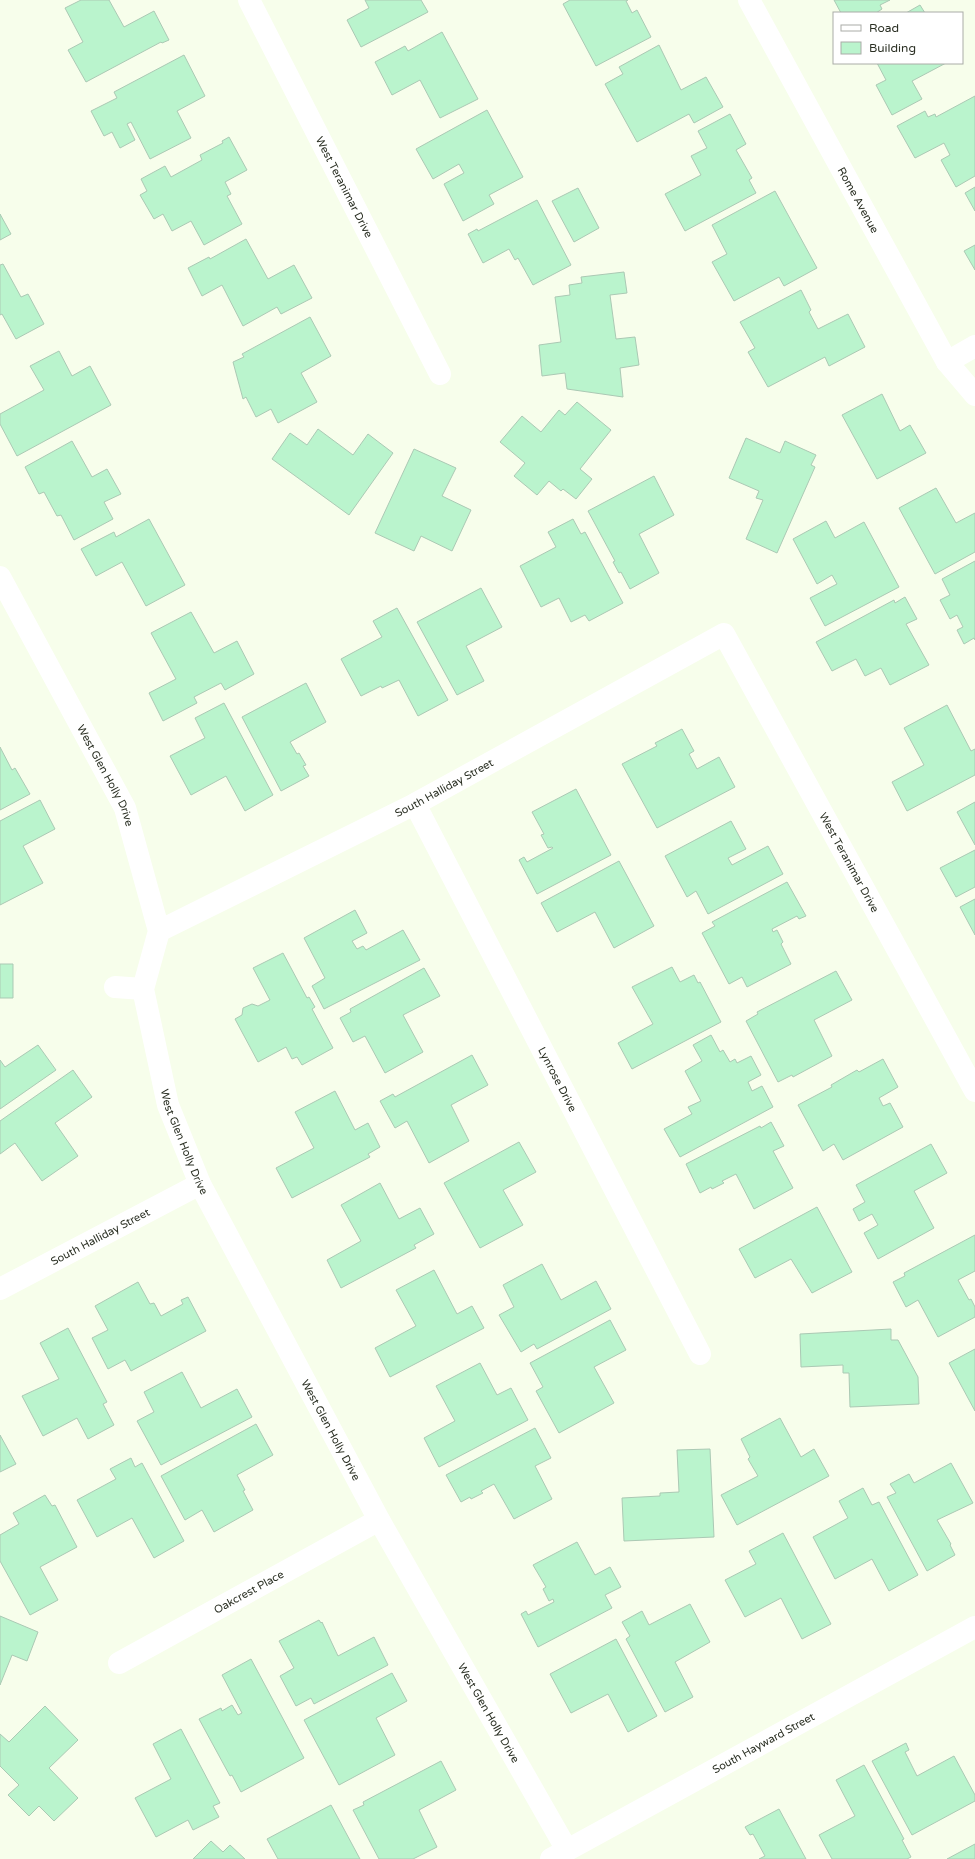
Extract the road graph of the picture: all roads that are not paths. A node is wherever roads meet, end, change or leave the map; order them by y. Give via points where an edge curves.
1 (249, 0) edge
2 (749, 0) edge
3 (975, 346) edge
4 (947, 362) junction
5 (440, 374) dead end
6 (975, 394) edge
7 (0, 577) edge
8 (724, 634) joint
9 (415, 804) junction
10 (159, 931) junction
11 (114, 988) dead end
12 (143, 989) junction
13 (975, 1092) edge
14 (200, 1184) junction
15 (0, 1289) edge
16 (700, 1354) dead end
17 (379, 1520) junction
18 (975, 1626) edge
19 (119, 1662) dead end
20 (559, 1855) edge

1 - 5 street, West Teranimar Drive
2 - 4 street, Rome Avenue
3 - 4 street
4 - 6 street, Rome Avenue
7 - 10 street, West Glen Holly Drive via 125,808
8 - 9 street, South Halliday Street
8 - 13 street, West Teranimar Drive
9 - 10 street, South Halliday Street
9 - 16 street, Lynrose Drive
10 - 12 street, West Glen Holly Drive
11 - 12 street
12 - 14 street, West Glen Holly Drive via 168,1105
14 - 15 street, South Halliday Street
14 - 17 street, West Glen Holly Drive
17 - 19 street, Oakcrest Place
17 - 20 street, West Glen Holly Drive
18 - 20 street, South Hayward Street

